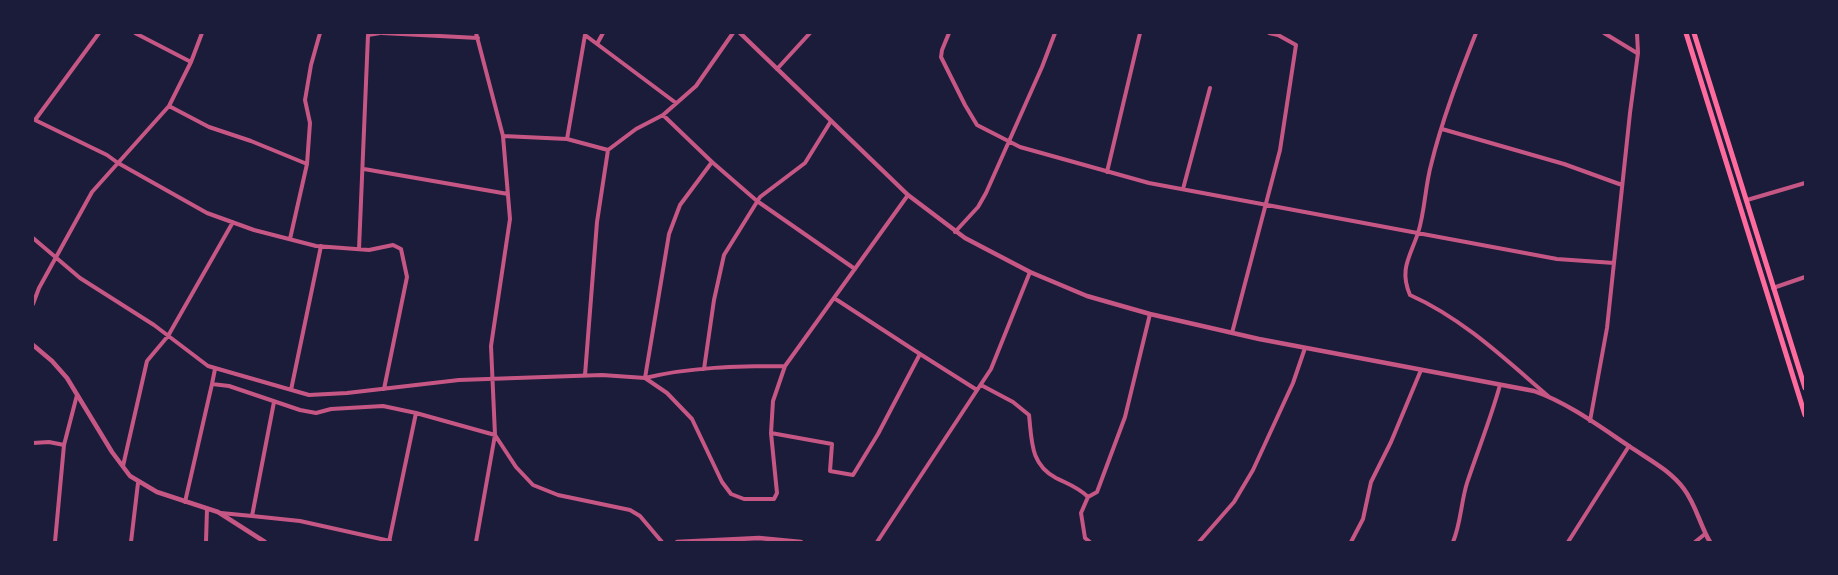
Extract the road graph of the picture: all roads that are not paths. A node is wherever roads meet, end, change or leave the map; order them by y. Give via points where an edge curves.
1 (99, 33) edge
2 (135, 33) edge
3 (202, 33) edge
4 (320, 33) edge
5 (381, 33) edge
6 (603, 33) edge
7 (733, 33) edge
8 (740, 33) edge
9 (810, 33) edge
10 (949, 33) edge
11 (1055, 33) edge
12 (1140, 33) edge
13 (1269, 33) edge
14 (1476, 33) edge
15 (1604, 33) edge
16 (1637, 33) edge
17 (1686, 33) edge
18 (1694, 33) edge
19 (366, 34) edge
20 (584, 34) edge
21 (477, 36) edge
22 (597, 44) junction
23 (1638, 53) junction
24 (191, 62) junction
25 (777, 69) junction
26 (1210, 88) dead end
27 (676, 103) junction
28 (169, 106) junction
29 (663, 115) junction
30 (34, 120) edge
31 (831, 121) junction
32 (1442, 129) junction
33 (503, 136) junction
34 (567, 139) junction
35 (1008, 142) junction
36 (608, 150) junction
37 (712, 162) junction
38 (118, 163) junction
39 (307, 164) junction
40 (363, 169) junction
41 (1107, 172) junction
42 (1805, 183) edge
43 (1622, 185) junction
44 (1183, 189) junction
45 (508, 194) junction
46 (908, 195) junction
47 (1747, 200) junction
48 (757, 201) junction
49 (1266, 205) junction
50 (233, 222) junction
51 (955, 231) junction
52 (1418, 232) junction
53 (33, 238) edge
54 (290, 239) junction
55 (321, 246) junction
56 (359, 249) junction
57 (56, 257) junction
58 (1614, 263) junction
59 (856, 269) junction
60 (1030, 272) junction
61 (1805, 277) edge
62 (1773, 288) junction
63 (834, 298) junction
64 (33, 304) edge
65 (1150, 314) junction
66 (1232, 333) junction
67 (168, 336) junction
68 (33, 347) edge
69 (1305, 348) junction
70 (920, 354) junction
71 (785, 366) junction
72 (215, 369) junction
73 (704, 369) junction
74 (1421, 370) junction
75 (585, 375) junction
76 (645, 378) junction
77 (493, 380) junction
78 (212, 384) junction
79 (981, 385) junction
80 (1500, 385) junction
81 (1805, 388) edge
82 (384, 389) junction
83 (291, 390) junction
84 (977, 390) junction
85 (77, 395) junction
86 (1549, 396) junction
87 (274, 402) junction
88 (416, 413) junction
89 (1805, 415) edge
90 (1590, 421) junction
91 (771, 433) junction
92 (495, 435) junction
93 (33, 443) edge
94 (64, 445) junction
95 (1629, 446) junction
96 (123, 466) junction
97 (138, 483) junction
98 (1088, 497) junction
99 (185, 502) junction
100 (207, 509) junction
101 (218, 513) junction
102 (252, 516) junction
103 (1705, 534) junction
104 (477, 541) edge
105 (54, 542) edge
106 (131, 542) edge
107 (206, 542) edge
108 (265, 542) edge
109 (389, 542) edge
110 (662, 542) edge
111 (677, 542) edge
112 (801, 542) edge
113 (877, 542) edge
114 (1090, 542) edge
115 (1199, 542) edge
116 (1351, 542) edge
117 (1453, 542) edge
118 (1568, 542) edge
119 (1695, 542) edge
120 (1710, 542) edge

1 - 30 street
2 - 24 street
3 - 24 street
4 - 39 street via 305,100 309,123
5 - 19 street
5 - 21 street
6 - 22 street
7 - 27 street via 696,86
8 - 25 street
9 - 25 street
10 - 35 street via 941,57 965,105 977,125
11 - 35 street
12 - 41 street
13 - 49 street via 1296,45 1280,150
14 - 32 street
15 - 23 street
16 - 23 street
17 - 89 main road
18 - 47 main road
19 - 40 street
20 - 22 street
20 - 34 street
21 - 33 street
22 - 27 street
23 - 43 street
24 - 28 street
25 - 31 street
26 - 44 street
27 - 29 street
28 - 38 street
28 - 39 street via 209,127
29 - 36 street
29 - 37 street
30 - 38 street
31 - 46 street
31 - 48 street via 805,163
32 - 43 street
32 - 52 street
33 - 34 street
33 - 45 street
34 - 36 street
35 - 41 street
35 - 51 street via 978,207
36 - 75 street via 597,222
37 - 48 street
37 - 76 street via 680,205 669,234
38 - 50 street via 207,213
38 - 57 street via 92,192
39 - 54 street
40 - 45 street
40 - 56 street
41 - 44 street
42 - 47 street
43 - 58 street
44 - 49 street
45 - 77 street via 510,219 491,346
46 - 51 street
46 - 59 street
47 - 62 main road
48 - 59 street
48 - 73 street via 724,255
49 - 52 street
49 - 66 street
50 - 54 street
50 - 67 street
51 - 60 street
52 - 58 street via 1557,259
52 - 86 street via 1404,281 1410,295 1437,307
53 - 57 street
54 - 55 street
55 - 56 street
55 - 83 street
56 - 82 street via 393,245 401,249 406,277
57 - 64 street
57 - 67 street via 80,278
58 - 90 street
59 - 63 street
60 - 65 street via 1086,296
60 - 79 street
61 - 62 street
62 - 81 main road
63 - 70 street
63 - 71 street
65 - 66 street
65 - 98 street via 1125,417 1097,492
66 - 69 street
67 - 72 street
67 - 96 street via 147,361
68 - 85 street via 60,370
69 - 74 street
69 - 115 street via 1253,470 1234,502
70 - 84 street
70 - 91 street via 853,475 830,471 832,444
71 - 73 street
71 - 91 street via 773,401
72 - 78 street
72 - 83 street
73 - 76 street
74 - 80 street
74 - 116 street via 1371,482 1364,519
75 - 76 street
75 - 77 street
76 - 91 street via 667,393 692,419 731,494 744,499 774,499 777,493
77 - 82 street
77 - 92 street
78 - 87 street
78 - 99 street
79 - 84 street
79 - 98 street via 1029,415 1038,465
80 - 86 street
80 - 117 street via 1466,485
82 - 83 street via 309,395
84 - 113 street
85 - 94 street
85 - 96 street
86 - 90 street
87 - 88 street via 316,413 383,406
87 - 102 street
88 - 92 street
88 - 109 street
90 - 95 street
92 - 104 street
92 - 110 street via 533,485 558,495 630,510
93 - 94 street
94 - 105 street
95 - 103 street via 1664,469 1683,488
95 - 118 street
96 - 97 street
97 - 99 street
97 - 106 street
98 - 114 street via 1081,513 1085,537
99 - 100 street
100 - 101 street
100 - 107 street
101 - 102 street
101 - 108 street
102 - 109 street via 300,521
103 - 119 street
103 - 120 street
111 - 112 street via 759,538

